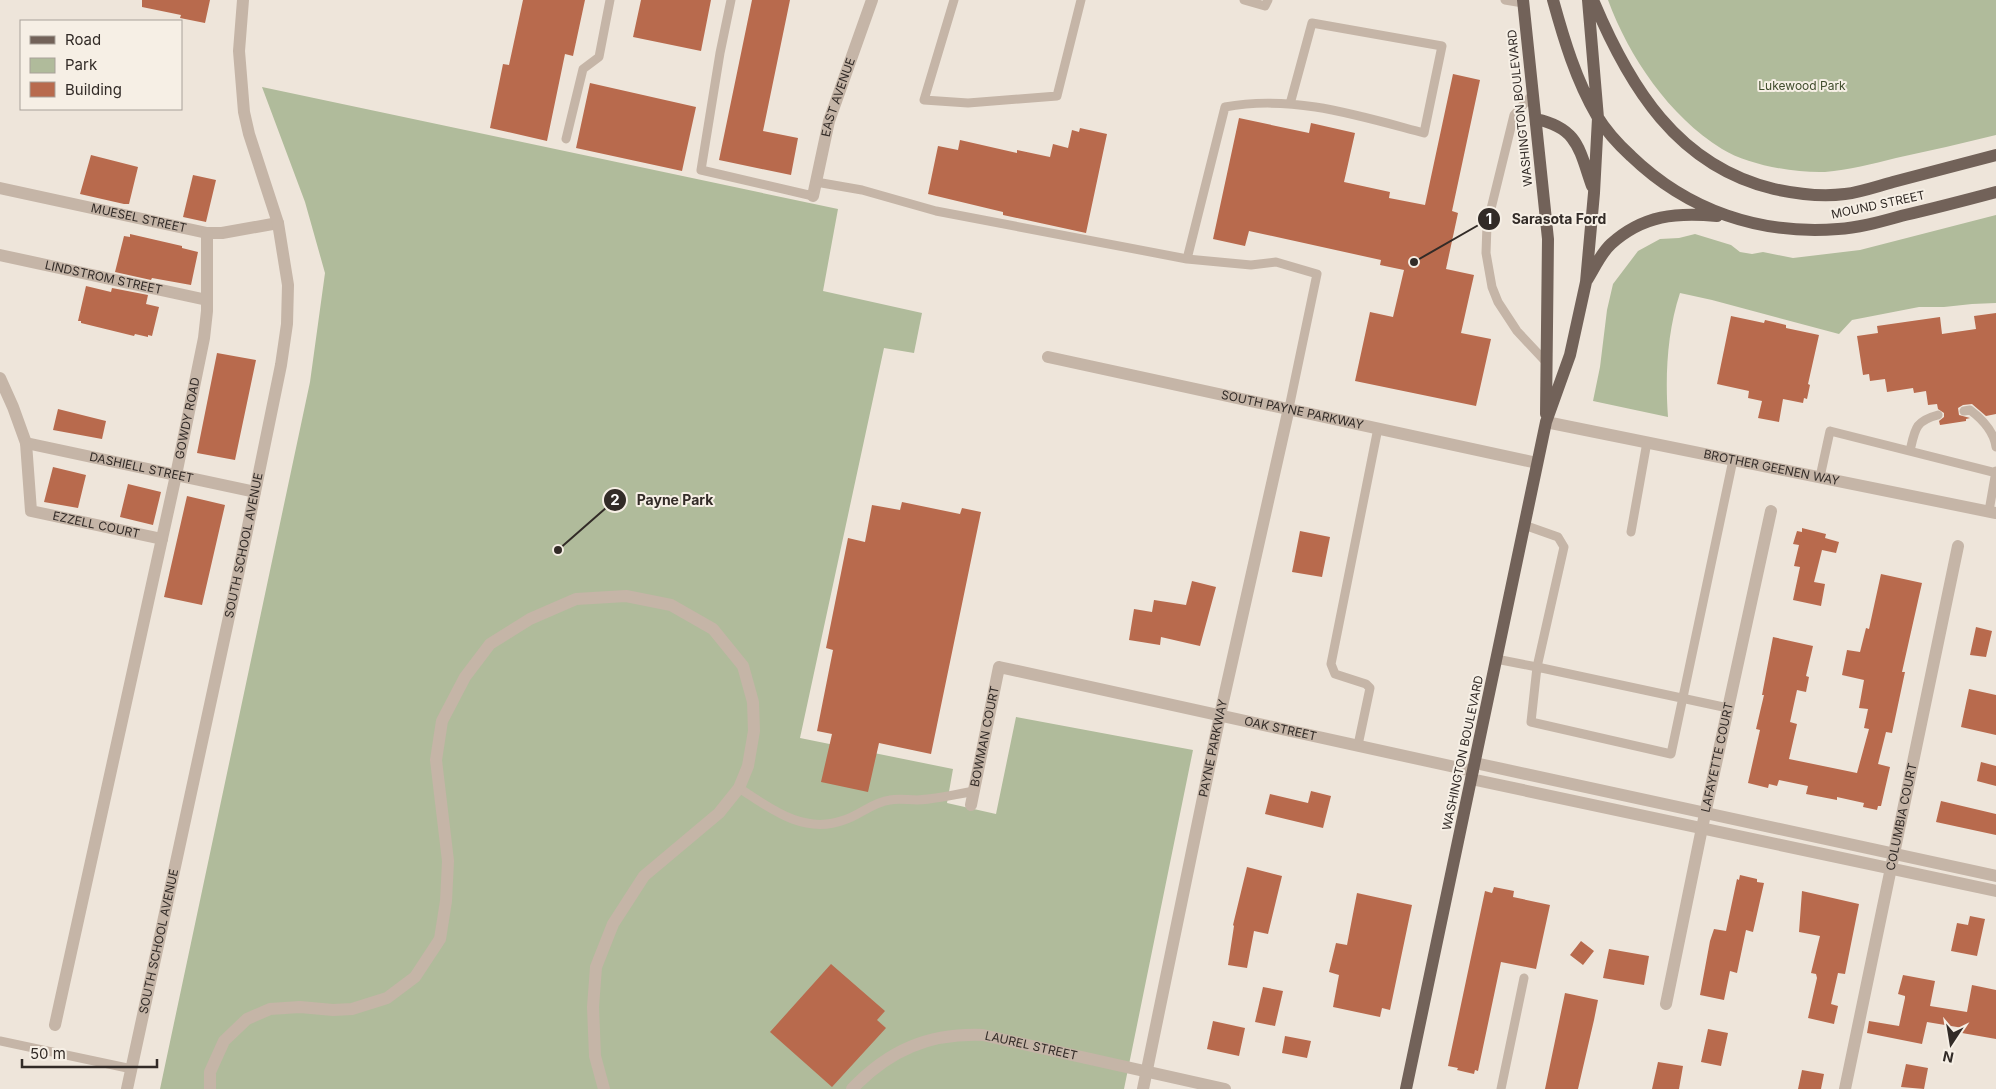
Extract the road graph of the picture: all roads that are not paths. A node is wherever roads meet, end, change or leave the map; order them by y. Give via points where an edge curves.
1 (243, 0) edge
2 (610, 0) edge
3 (731, 0) edge
4 (872, 0) edge
5 (954, 0) edge
6 (1081, 0) edge
7 (1244, 0) edge
8 (1268, 0) edge
9 (1505, 0) edge
10 (1553, 0) edge
11 (1588, 0) edge
12 (1593, 0) edge
13 (1523, 2) edge
14 (1533, 94) junction
15 (1290, 104) junction
16 (1598, 118) junction
17 (1536, 119) junction
18 (566, 139) dead end
19 (1996, 155) edge
20 (816, 182) junction
21 (0, 188) edge
22 (1996, 192) edge
23 (1594, 193) junction
24 (813, 196) joint
25 (1726, 217) junction
26 (278, 223) junction
27 (207, 233) junction
28 (0, 255) edge
29 (1187, 260) junction
30 (1586, 282) junction
31 (207, 300) junction
32 (1048, 357) dead end
33 (1546, 362) junction
34 (0, 378) edge
35 (1288, 408) junction
36 (1964, 411) dead end
37 (1938, 415) dead end
38 (1546, 422) junction
39 (1378, 428) junction
40 (1647, 442) junction
41 (26, 444) junction
42 (1996, 448) edge
43 (1910, 451) junction
44 (1733, 460) junction
45 (1537, 463) junction
46 (1996, 472) edge
47 (176, 475) junction
48 (1820, 477) junction
49 (255, 492) junction
50 (1771, 511) dead end
51 (1993, 512) edge
52 (1524, 525) junction
53 (1631, 532) dead end
54 (162, 539) junction
55 (1958, 546) dead end
56 (1496, 658) junction
57 (999, 666) joint
58 (1537, 667) junction
59 (1683, 699) junction
60 (1728, 708) junction
61 (1220, 715) junction
62 (1358, 745) junction
63 (1473, 771) junction
64 (739, 788) junction
65 (974, 791) junction
66 (970, 805) dead end
67 (1705, 813) junction
68 (1702, 828) junction
69 (1894, 854) junction
70 (1890, 868) junction
71 (1996, 876) edge
72 (1996, 891) edge
73 (1524, 978) dead end
74 (1666, 1004) dead end
75 (55, 1025) dead end
76 (0, 1041) edge
77 (132, 1069) junction
78 (1146, 1071) junction
79 (127, 1089) edge
80 (210, 1089) edge
81 (604, 1089) edge
82 (852, 1089) edge
83 (1143, 1089) edge
84 (1225, 1089) edge
85 (1406, 1089) edge
86 (1501, 1089) edge
87 (1844, 1089) edge

1 - 26 street, SOUTH SCHOOL AVENUE via 238,51 244,112
2 - 18 lane via 599,57 583,69
3 - 24 lane via 701,170
4 - 20 street, EAST AVENUE via 829,121
5 - 6 lane via 924,100 968,103 1057,96
7 - 8 lane via 1265,6
9 - 13 lane
10 - 16 main road, MOUND STREET via 1580,84
11 - 16 main road, WASHINGTON BOULEVARD
12 - 19 main road, MOUND STREET via 1626,70 1673,133 1699,155 1753,184 1790,192 1846,194
13 - 14 main road, WASHINGTON BOULEVARD
14 - 17 main road, WASHINGTON BOULEVARD
14 - 33 lane via 1514,115 1487,225 1486,253 1498,302 1516,331
15 - 15 lane via 1349,113 1424,133 1442,46 1312,23
15 - 29 lane via 1247,103 1225,107
16 - 23 main road, WASHINGTON BOULEVARD
16 - 25 main road, MOUND STREET via 1622,147 1662,183
17 - 23 main road via 1553,123 1569,133 1579,148
17 - 33 main road, WASHINGTON BOULEVARD via 1548,239
20 - 24 street, EAST AVENUE
20 - 29 lane via 862,190 936,211
21 - 27 street, MUESEL STREET
22 - 25 main road, MOUND STREET via 1885,221 1840,229 1799,230
23 - 30 main road, WASHINGTON BOULEVARD
25 - 30 main road via 1687,213 1660,216 1610,245
26 - 27 street, MUESEL STREET
26 - 49 street, SOUTH SCHOOL AVENUE via 288,285 287,324 282,365
27 - 31 street, GOWDY ROAD
28 - 31 street, LINDSTROM STREET
29 - 35 lane via 1250,265 1276,262 1317,274
30 - 38 main road, WASHINGTON BOULEVARD via 1570,355
31 - 47 street, GOWDY ROAD via 207,323
32 - 35 street, SOUTH PAYNE PARKWAY
33 - 38 main road, WASHINGTON BOULEVARD
34 - 41 street
35 - 39 street, SOUTH PAYNE PARKWAY
35 - 61 street, PAYNE PARKWAY
36 - 42 lane via 1970,410 1979,417 1988,428
37 - 43 lane via 1915,427
38 - 40 street, BROTHER GEENEN WAY
38 - 45 main road, WASHINGTON BOULEVARD
39 - 45 street, SOUTH PAYNE PARKWAY
39 - 62 lane via 1331,664 1335,674 1370,688
40 - 44 street, BROTHER GEENEN WAY
40 - 53 lane
41 - 47 street, DASHIELL STREET
41 - 54 street, EZZELL COURT via 31,510
43 - 46 lane
43 - 48 lane via 1830,431
44 - 48 street, BROTHER GEENEN WAY
44 - 59 lane
45 - 52 main road, WASHINGTON BOULEVARD
46 - 51 lane
47 - 49 street, DASHIELL STREET
47 - 54 street, GOWDY ROAD
48 - 51 street, BROTHER GEENEN WAY
49 - 77 street, SOUTH SCHOOL AVENUE
50 - 60 street, LAFAYETTE COURT
52 - 56 main road, WASHINGTON BOULEVARD
52 - 58 lane via 1558,537 1564,547
54 - 75 street, GOWDY ROAD
55 - 69 street, COLUMBIA COURT
56 - 58 lane
56 - 63 main road, WASHINGTON BOULEVARD
57 - 61 street, OAK STREET
57 - 65 street, BOWMAN COURT
58 - 59 lane
58 - 59 lane via 1531,722 1671,754
59 - 60 lane
60 - 67 street, LAFAYETTE COURT
61 - 62 street, OAK STREET
61 - 78 street, PAYNE PARKWAY
62 - 63 street, OAK STREET
63 - 67 street
63 - 68 street
63 - 85 main road, WASHINGTON BOULEVARD
64 - 65 lane via 784,816 816,825 843,821 891,799 934,799
64 - 80 street via 748,766 754,731 753,702 743,666 713,629 671,605 626,596 576,599 530,619 490,644 464,677 442,721 436,760 448,861 446,901 440,939 415,977 387,998 352,1009 270,1009 246,1019 224,1041 210,1072
64 - 81 street via 708,823 644,876 613,924 596,967 593,1007 595,1056
65 - 66 street, BOWMAN COURT
67 - 68 street, LAFAYETTE COURT
67 - 69 street
68 - 70 street
68 - 74 street, LAFAYETTE COURT
69 - 70 street, COLUMBIA COURT
69 - 71 street
70 - 72 street
70 - 87 street, COLUMBIA COURT
73 - 86 lane
76 - 77 lane
77 - 79 street, SOUTH SCHOOL AVENUE
78 - 82 street, LAUREL STREET via 983,1034 962,1034 913,1045 869,1071
78 - 83 street, PAYNE PARKWAY
78 - 84 street, LAUREL STREET

